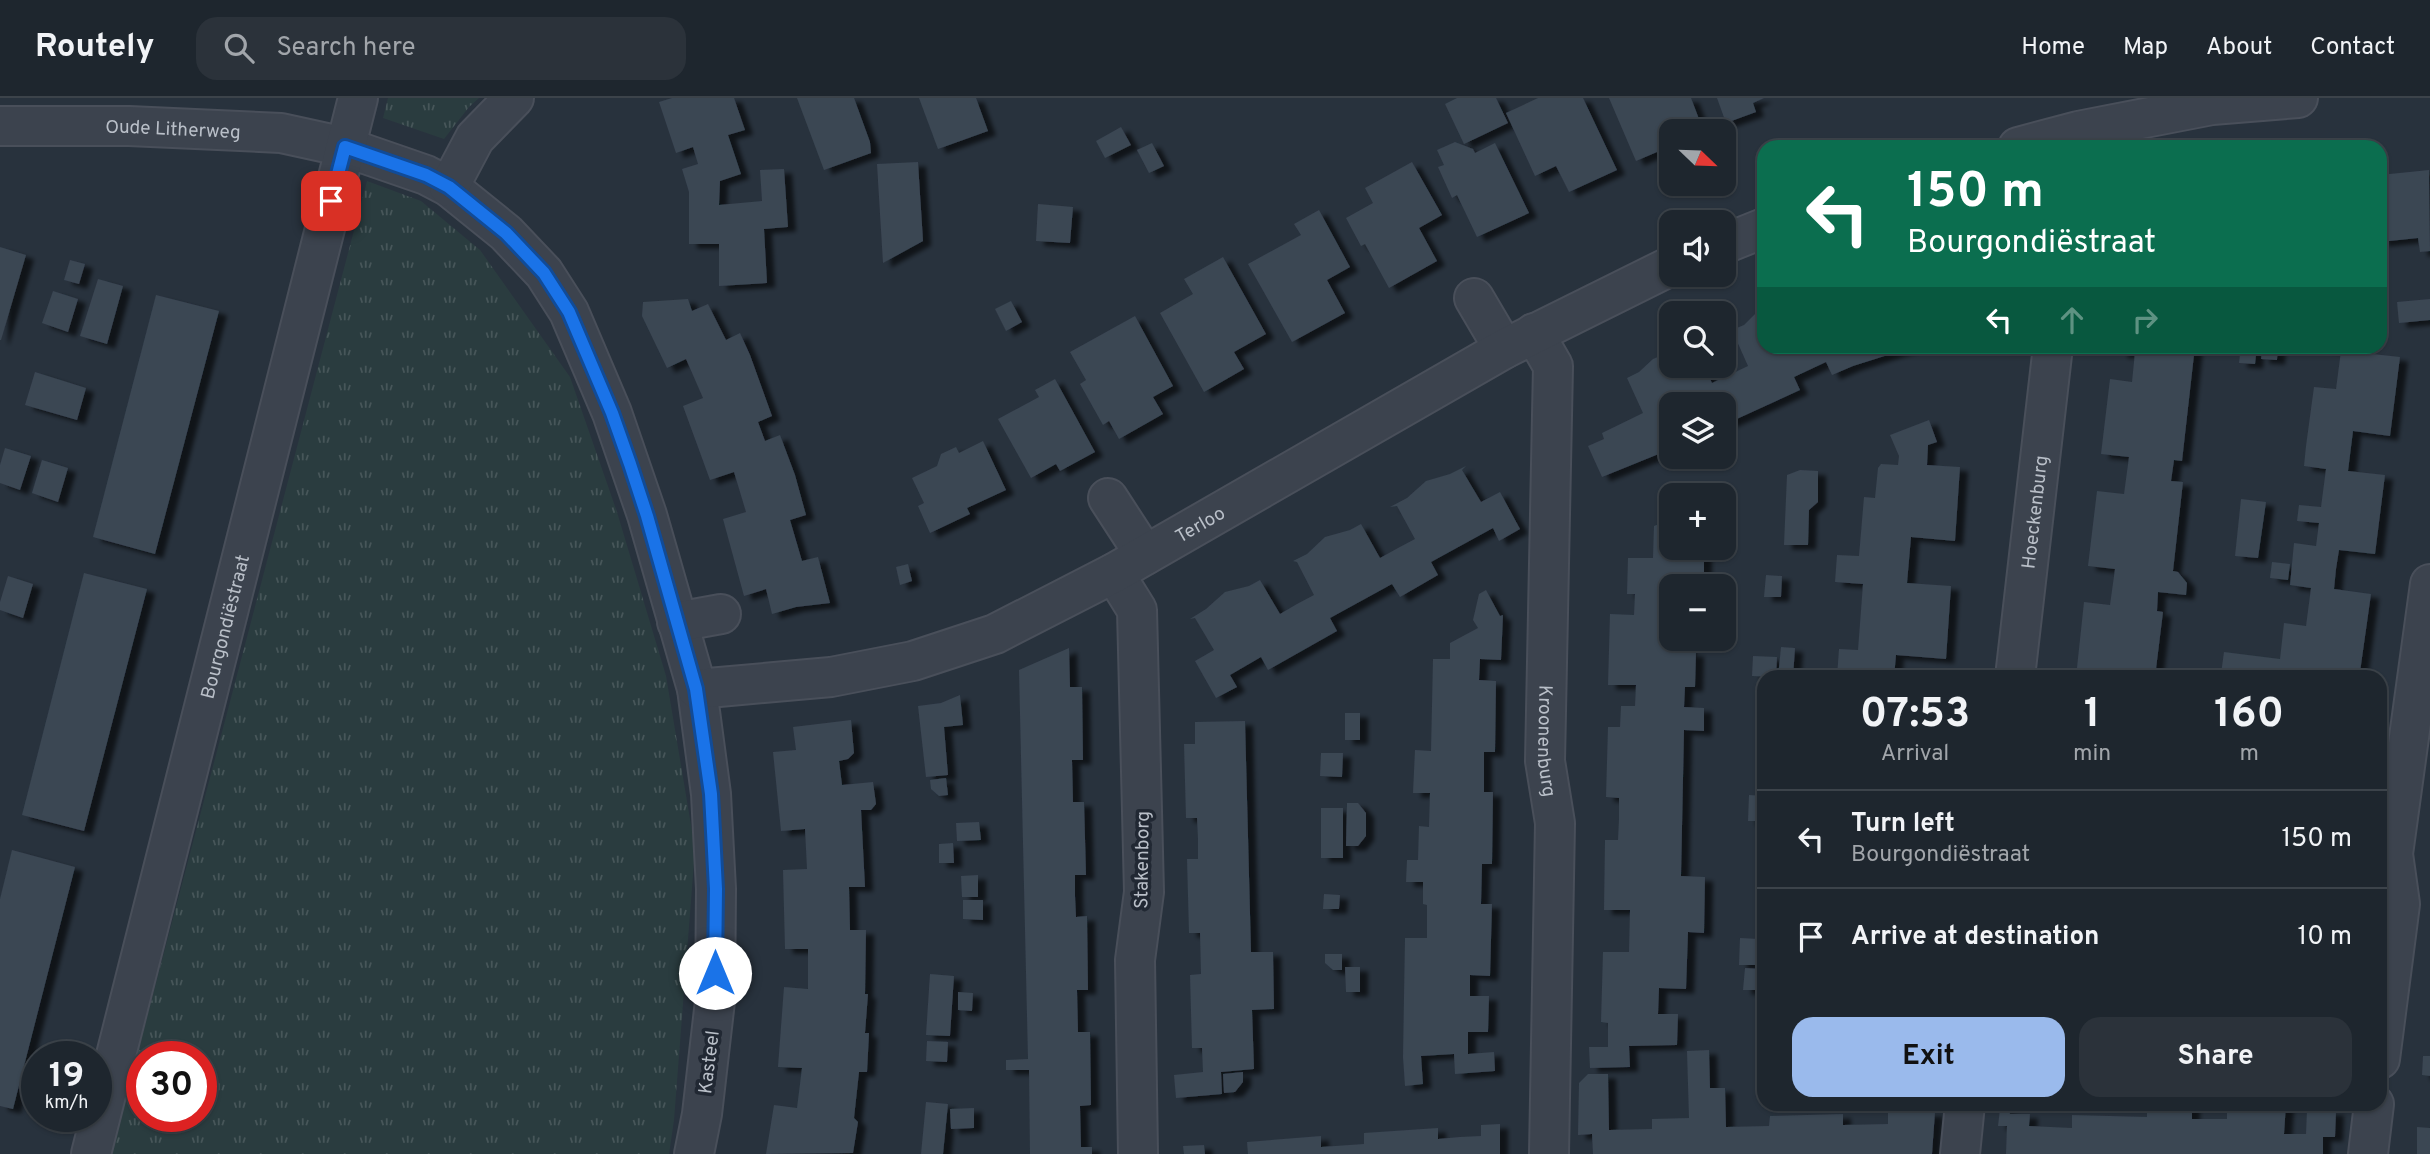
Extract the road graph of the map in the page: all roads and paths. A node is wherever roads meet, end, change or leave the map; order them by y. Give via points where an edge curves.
1 (358, 98) edge
2 (514, 98) edge
3 (2298, 98) edge
4 (0, 126) edge
5 (2077, 139) edge
6 (345, 147) junction
7 (449, 187) junction
8 (1757, 231) edge
9 (1736, 239) edge
10 (1659, 272) edge
11 (1474, 299) dead end
12 (1519, 341) junction
13 (2052, 354) edge
14 (1108, 498) dead end
15 (1129, 564) junction
16 (2430, 584) edge
17 (721, 614) dead end
18 (677, 622) junction
19 (2016, 670) edge
20 (696, 689) junction
21 (2387, 1005) edge
22 (1964, 1111) edge
23 (2373, 1111) edge
24 (91, 1154) edge
25 (694, 1154) edge
26 (1138, 1154) edge
27 (1549, 1154) edge
28 (1959, 1154) edge
29 (2368, 1154) edge

1 - 6 street, Bourgondiëstraat
2 - 7 street via 475,138
3 - 5 street via 2212,105
4 - 6 street, Oude Litherweg via 281,133
6 - 7 street, Kasteel
6 - 24 street, Bourgondiëstraat
7 - 18 street, Kasteel via 506,233 544,273 569,312 612,413
8 - 9 street
10 - 12 street, Terloo
11 - 12 street, Kroonenburg
12 - 15 street, Terloo
12 - 27 street, Kroonenburg via 1553,366 1545,761 1555,823
13 - 19 street, Hoeckenburg
14 - 15 street, Stakenborg
15 - 20 street, Terloo via 995,634 913,661 831,677
15 - 26 street, Stakenborg via 1137,610 1144,892 1135,960
16 - 21 street via 2393,854 2400,904
17 - 18 street
18 - 20 street, Kasteel
20 - 25 street, Kasteel via 711,794 716,903 715,1001
22 - 28 street
23 - 29 street

